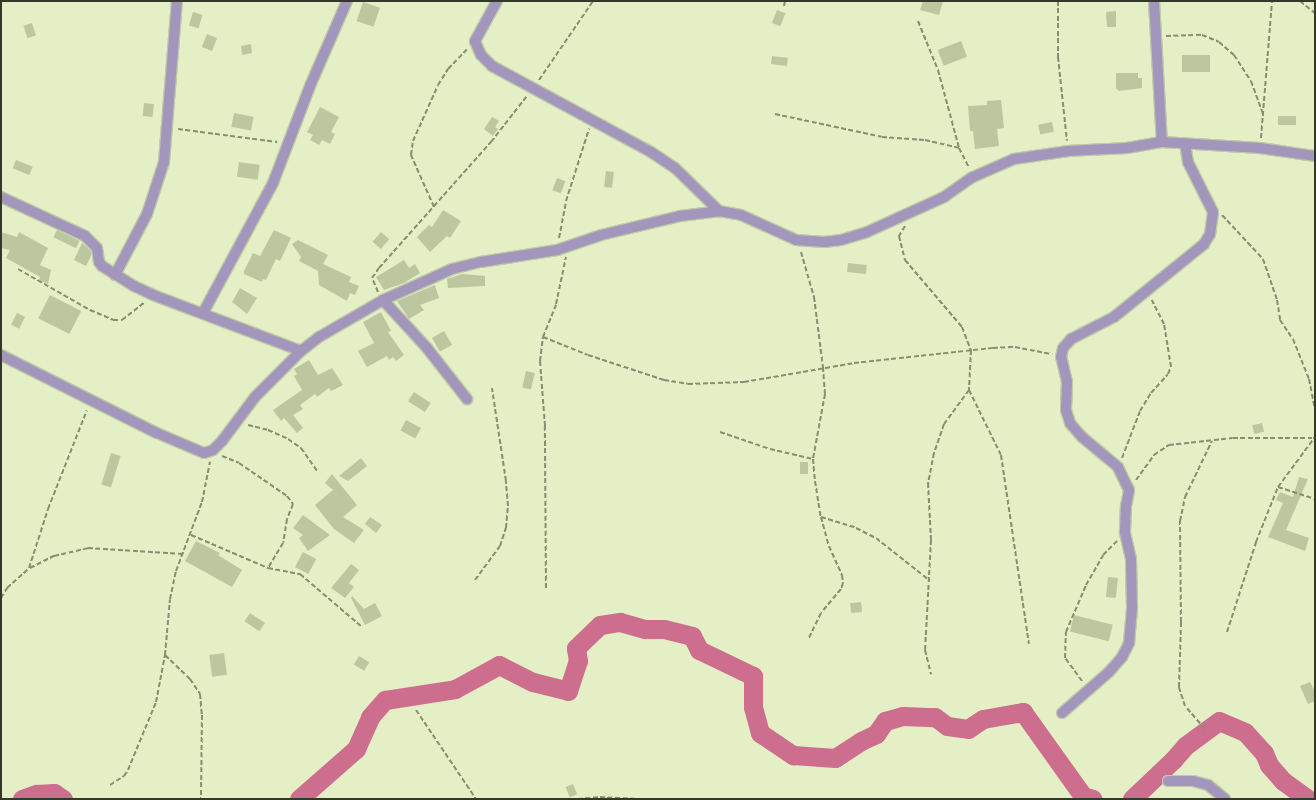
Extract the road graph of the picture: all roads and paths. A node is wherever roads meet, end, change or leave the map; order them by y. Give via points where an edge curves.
1 (177, 1) edge
2 (347, 1) edge
3 (498, 1) edge
4 (593, 1) edge
5 (785, 1) edge
6 (1058, 1) edge
7 (1154, 1) edge
8 (1272, 1) edge
9 (1300, 1) edge
10 (784, 6) dead end
11 (1315, 13) edge
12 (918, 21) dead end
13 (1156, 36) junction
14 (475, 41) junction
15 (533, 89) junction
16 (775, 114) dead end
17 (1264, 116) junction
18 (592, 121) junction
19 (165, 127) junction
20 (1162, 142) junction
21 (1184, 143) junction
22 (290, 144) junction
23 (959, 148) junction
24 (1260, 148) junction
25 (1068, 151) junction
26 (1315, 156) edge
27 (973, 177) junction
28 (1, 197) edge
29 (1210, 203) junction
30 (434, 207) junction
31 (718, 211) junction
32 (913, 211) junction
33 (796, 240) junction
34 (573, 244) junction
35 (557, 250) junction
36 (18, 269) dead end
37 (115, 275) junction
38 (1148, 290) junction
39 (152, 295) junction
40 (383, 300) junction
41 (204, 313) junction
42 (543, 336) junction
43 (970, 350) junction
44 (301, 351) junction
45 (1, 355) edge
46 (1061, 357) junction
47 (823, 367) junction
48 (492, 388) dead end
49 (970, 390) junction
50 (91, 398) junction
51 (467, 399) dead end
52 (1315, 411) edge
53 (235, 423) junction
54 (720, 432) dead end
55 (1314, 437) edge
56 (1212, 441) junction
57 (213, 452) junction
58 (813, 459) junction
59 (1118, 467) junction
60 (317, 471) dead end
61 (1278, 487) junction
62 (1129, 490) junction
63 (1315, 499) edge
64 (821, 517) junction
65 (1125, 532) junction
66 (192, 535) junction
67 (183, 554) junction
68 (29, 568) junction
69 (268, 568) junction
70 (475, 580) dead end
71 (929, 580) junction
72 (546, 588) dead end
73 (1, 598) edge
74 (362, 627) dead end
75 (1227, 632) dead end
76 (809, 638) dead end
77 (1029, 644) dead end
78 (165, 655) junction
79 (932, 674) dead end
80 (1089, 689) junction
81 (416, 710) dead end
82 (1062, 713) dead end
83 (1205, 729) dead end
84 (1168, 780) dead end
85 (110, 785) dead end
86 (201, 799) edge
87 (476, 799) edge
88 (578, 799) edge
89 (640, 799) edge
90 (1225, 799) edge

1 - 19 street
2 - 22 street via 310,86
3 - 14 street
4 - 15 path
5 - 10 path
6 - 25 path via 1061,104
7 - 13 street
8 - 17 path
9 - 11 path
12 - 23 path via 938,70
13 - 17 path via 1202,35 1219,42 1234,55 1251,82
13 - 20 street
14 - 15 street via 481,55 492,66
14 - 30 path via 460,54 438,85 414,141 412,156
15 - 18 street
15 - 30 path
16 - 23 path via 882,137 925,140
17 - 24 path
18 - 31 street via 643,147 675,168
18 - 35 path via 566,201
19 - 22 path
19 - 37 street via 164,162 156,192
20 - 21 street
20 - 25 street via 1127,148
21 - 24 street
21 - 29 street via 1188,162
22 - 41 street
23 - 27 path
24 - 26 street
25 - 27 street via 1014,159
27 - 32 street via 944,197
28 - 37 street via 84,236 97,248 99,262
29 - 38 street via 1213,222 1204,244
29 - 52 path via 1263,259 1280,320 1293,339 1308,379
30 - 40 path via 372,278
31 - 33 street via 741,215
31 - 34 street via 680,216
32 - 33 street via 841,240
32 - 43 path via 899,236 904,260 962,327
33 - 47 path via 814,297
34 - 35 street
34 - 42 path via 562,269 556,304
35 - 40 street via 452,269
36 - 39 path via 72,301 113,320 122,320 132,314
37 - 39 street
38 - 46 street via 1114,318 1071,339 1063,348
38 - 59 path via 1164,324 1171,367 1140,411
39 - 41 street
40 - 44 street
40 - 51 street
41 - 44 street
42 - 47 path via 588,355 664,380 688,384 744,382
42 - 72 path via 540,361 545,426
43 - 46 path via 1015,347
43 - 47 path
43 - 49 path
44 - 53 street
45 - 50 street
46 - 59 street via 1067,382 1066,410 1070,423
47 - 58 path via 825,394
48 - 70 path via 508,506 500,546
49 - 71 path via 944,424 934,453 928,483
49 - 77 path via 1001,456
50 - 57 street via 192,449
50 - 68 path
53 - 57 street
53 - 60 path via 268,430 288,439 301,448
54 - 58 path
55 - 56 path
55 - 61 path
56 - 62 path via 1169,445 1144,466
56 - 83 path via 1185,496 1180,521 1182,622 1179,687 1185,706
57 - 66 path
57 - 69 path via 239,463 287,496 293,504 283,543
58 - 64 path
59 - 62 street
61 - 63 path
61 - 75 path
62 - 65 street
64 - 71 path via 876,538
64 - 76 path via 828,546 842,575 842,586 824,608
65 - 80 street via 1131,559 1132,627 1122,657
65 - 80 path via 1103,555 1066,632 1065,658
66 - 67 path
66 - 69 path
67 - 68 path via 88,548 54,556
67 - 78 path via 170,599
68 - 73 path
69 - 74 path via 300,574
71 - 79 path via 925,650
78 - 85 path via 156,702 145,732 128,770
78 - 86 path via 200,694
80 - 82 street
81 - 87 path
84 - 90 street via 1208,785
88 - 89 path

